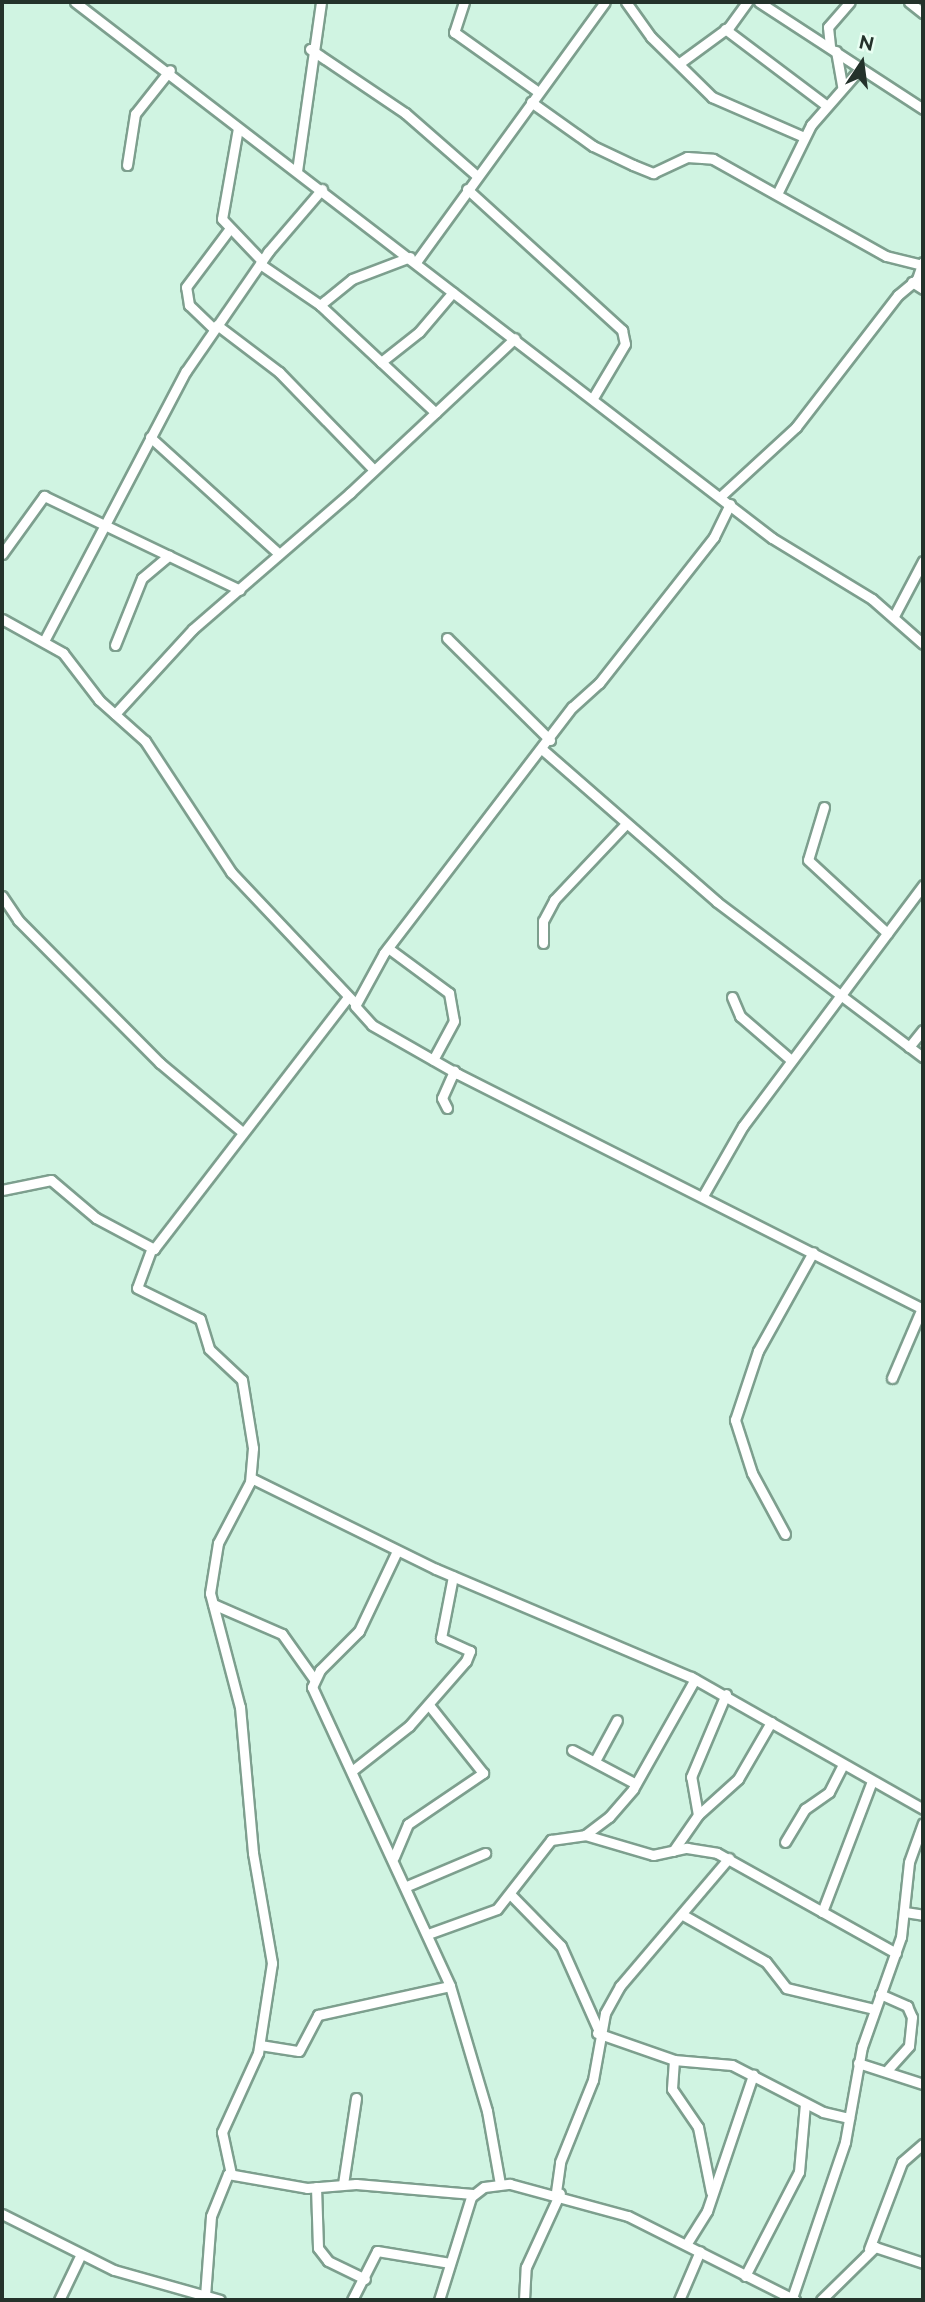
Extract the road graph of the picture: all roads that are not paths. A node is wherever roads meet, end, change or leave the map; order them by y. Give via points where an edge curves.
1 (75, 2) edge
2 (321, 2) edge
3 (464, 2) edge
4 (605, 2) edge
5 (626, 2) edge
6 (747, 2) edge
7 (759, 2) edge
8 (850, 2) edge
9 (909, 2) edge
10 (923, 13) edge
11 (725, 29) junction
12 (833, 48) junction
13 (312, 51) junction
14 (681, 62) junction
15 (170, 69) junction
16 (859, 69) junction
17 (842, 86) junction
18 (537, 91) junction
19 (531, 102) junction
20 (826, 105) junction
21 (923, 109) edge
22 (238, 128) junction
23 (804, 138) junction
24 (127, 165) dead end
25 (297, 171) junction
26 (476, 175) junction
27 (322, 189) junction
28 (467, 189) junction
29 (778, 192) junction
30 (228, 231) junction
31 (413, 260) junction
32 (261, 262) junction
33 (922, 263) edge
34 (912, 282) junction
35 (923, 289) edge
36 (453, 292) junction
37 (320, 305) junction
38 (215, 327) junction
39 (515, 338) junction
40 (381, 362) junction
41 (593, 398) junction
42 (436, 413) junction
43 (149, 437) junction
44 (374, 470) junction
45 (721, 496) junction
46 (730, 504) junction
47 (101, 525) junction
48 (278, 553) junction
49 (2, 554) edge
50 (169, 555) junction
51 (923, 561) edge
52 (240, 590) junction
53 (894, 616) junction
54 (2, 619) edge
55 (447, 638) dead end
56 (44, 641) junction
57 (923, 644) edge
58 (115, 645) dead end
59 (115, 714) junction
60 (550, 740) junction
61 (542, 750) junction
62 (824, 807) dead end
63 (625, 825) junction
64 (923, 884) edge
65 (2, 896) edge
66 (887, 933) junction
67 (543, 943) dead end
68 (388, 948) junction
69 (839, 995) junction
70 (732, 997) dead end
71 (352, 1001) junction
72 (923, 1030) edge
73 (909, 1047) junction
74 (923, 1057) edge
75 (433, 1060) junction
76 (791, 1060) junction
77 (454, 1071) junction
78 (447, 1108) dead end
79 (241, 1131) junction
80 (2, 1190) edge
81 (704, 1194) junction
82 (151, 1250) junction
83 (813, 1252) junction
84 (923, 1309) edge
85 (892, 1378) dead end
86 (251, 1478) junction
87 (785, 1534) dead end
88 (397, 1551) junction
89 (453, 1576) junction
90 (213, 1604) junction
91 (314, 1679) junction
92 (695, 1679) junction
93 (726, 1694) junction
94 (429, 1705) junction
95 (617, 1720) dead end
96 (771, 1722) junction
97 (572, 1750) dead end
98 (596, 1759) junction
99 (843, 1764) junction
100 (353, 1770) junction
101 (872, 1781) junction
102 (636, 1784) junction
103 (923, 1809) edge
104 (698, 1815) junction
105 (923, 1823) edge
106 (586, 1835) junction
107 (785, 1842) dead end
108 (673, 1852) junction
109 (485, 1853) dead end
110 (394, 1857) junction
111 (729, 1858) junction
112 (407, 1886) junction
113 (511, 1895) junction
114 (821, 1912) junction
115 (905, 1912) junction
116 (682, 1915) junction
117 (923, 1915) edge
118 (428, 1934) junction
119 (896, 1953) junction
120 (450, 1986) junction
121 (880, 1994) junction
122 (874, 2009) junction
123 (597, 2031) junction
124 (260, 2045) junction
125 (674, 2060) junction
126 (858, 2063) junction
127 (888, 2069) junction
128 (752, 2075) junction
129 (923, 2084) edge
130 (356, 2098) dead end
131 (805, 2104) junction
132 (849, 2118) junction
133 (923, 2144) edge
134 (231, 2174) junction
135 (343, 2184) junction
136 (500, 2184) junction
137 (316, 2187) junction
138 (558, 2192) junction
139 (473, 2194) junction
140 (712, 2196) junction
141 (2, 2214) edge
142 (687, 2243) junction
143 (869, 2249) junction
144 (700, 2251) junction
145 (81, 2254) junction
146 (450, 2263) junction
147 (923, 2263) edge
148 (745, 2276) junction
149 (365, 2280) junction
150 (205, 2296) junction
151 (794, 2299) edge
152 (59, 2300) edge
153 (220, 2300) edge
154 (352, 2300) edge
155 (439, 2300) edge
156 (524, 2300) edge
157 (679, 2300) edge
158 (821, 2300) edge

1 - 15 street
2 - 13 street
3 - 18 street via 454,32
4 - 18 street
5 - 14 street via 651,37
6 - 11 street
7 - 12 street
8 - 12 street via 828,27
9 - 10 street
11 - 14 street
11 - 20 street
12 - 16 street
12 - 17 street
13 - 25 street
13 - 26 street via 405,113
14 - 23 street via 712,97
15 - 22 street
15 - 24 street via 135,114
16 - 17 street
16 - 21 street
17 - 20 street
18 - 19 street
19 - 26 street
19 - 29 street via 593,146 653,173 697,155
20 - 23 street
22 - 25 street
22 - 30 street via 222,219
23 - 29 street
25 - 27 street
26 - 28 street
27 - 31 street
27 - 32 street
28 - 31 street
28 - 41 street via 622,330 625,344
29 - 33 street via 886,256
30 - 32 street
30 - 38 street via 186,287 189,305
31 - 36 street
31 - 37 street via 352,278
32 - 37 street
32 - 38 street
33 - 34 street
34 - 35 street
34 - 45 street via 796,427
36 - 39 street
36 - 40 street via 419,332
37 - 40 street
38 - 43 street
38 - 44 street via 279,372
39 - 41 street
39 - 42 street
40 - 42 street
41 - 45 street
42 - 44 street
43 - 47 street
43 - 48 street
44 - 48 street
45 - 46 street
46 - 53 street
46 - 60 street via 714,537
47 - 49 street via 44,496
47 - 50 street
47 - 56 street
48 - 52 street
50 - 52 street
50 - 58 street via 142,578
51 - 53 street
52 - 59 street via 166,654
53 - 57 street
54 - 56 street
55 - 60 street
56 - 59 street
59 - 71 street via 145,740 232,872
60 - 61 street
61 - 63 street
61 - 68 street
62 - 66 street via 808,860
63 - 67 street via 554,900 543,921
63 - 69 street
64 - 66 street
65 - 79 street via 142,1045
66 - 69 street
68 - 71 street
68 - 75 street via 449,993 454,1021
69 - 73 street
69 - 76 street
70 - 76 street via 740,1016
71 - 75 street via 372,1024
71 - 79 street
72 - 73 street
73 - 74 street
75 - 77 street
76 - 81 street
77 - 78 street via 442,1098
77 - 81 street
79 - 82 street via 175,1229
80 - 82 street via 51,1180 96,1218
81 - 83 street
82 - 86 street via 137,1288 200,1319 209,1349 242,1380 253,1448
83 - 84 street
83 - 87 street via 758,1351 736,1420 752,1473
84 - 85 street
86 - 88 street
86 - 90 street via 218,1543
88 - 89 street
88 - 91 street via 359,1631
89 - 92 street
89 - 94 street via 441,1638 469,1654
90 - 91 street via 282,1634
90 - 124 street via 240,1707 253,1853 272,1963
91 - 100 street via 325,1719
92 - 93 street
92 - 102 street
93 - 96 street
93 - 104 street via 691,1777
94 - 100 street
94 - 110 street via 484,1773 408,1824
95 - 98 street
96 - 99 street
96 - 104 street via 738,1779
97 - 98 street
98 - 102 street
99 - 101 street
99 - 107 street via 829,1792 805,1810
100 - 110 street
101 - 103 street
101 - 114 street
102 - 106 street
104 - 108 street
105 - 115 street via 909,1863
106 - 108 street via 653,1855
106 - 113 street via 551,1840 522,1871
108 - 111 street via 704,1849
109 - 112 street
110 - 112 street
111 - 114 street
111 - 116 street
112 - 118 street
113 - 118 street via 497,1909
113 - 123 street via 561,1946
114 - 119 street
115 - 117 street
115 - 119 street
116 - 122 street via 766,1962 786,1988
116 - 123 street via 620,1986
118 - 120 street
119 - 121 street
120 - 124 street via 318,2015 299,2051
120 - 136 street via 487,2111
121 - 122 street
121 - 127 street via 907,2006 912,2017 909,2046
122 - 126 street
123 - 125 street
123 - 138 street via 593,2080 560,2162
124 - 134 street via 222,2132
125 - 128 street via 732,2065
125 - 140 street via 672,2089 698,2127
126 - 127 street
126 - 132 street
127 - 129 street
128 - 131 street
128 - 140 street
130 - 135 street
131 - 132 street
131 - 148 street via 799,2172
132 - 151 street
133 - 143 street via 902,2162
134 - 137 street
134 - 150 street via 222,2179 211,2216
135 - 137 street
135 - 139 street
136 - 138 street
136 - 139 street
137 - 149 street via 318,2248 328,2261
138 - 142 street
138 - 156 street via 526,2267
139 - 146 street
140 - 142 street
141 - 145 street
142 - 144 street
143 - 147 street via 886,2248
143 - 158 street
144 - 148 street
144 - 157 street
145 - 150 street
145 - 152 street
146 - 149 street via 382,2249
146 - 155 street
148 - 151 street
149 - 154 street
150 - 153 street

